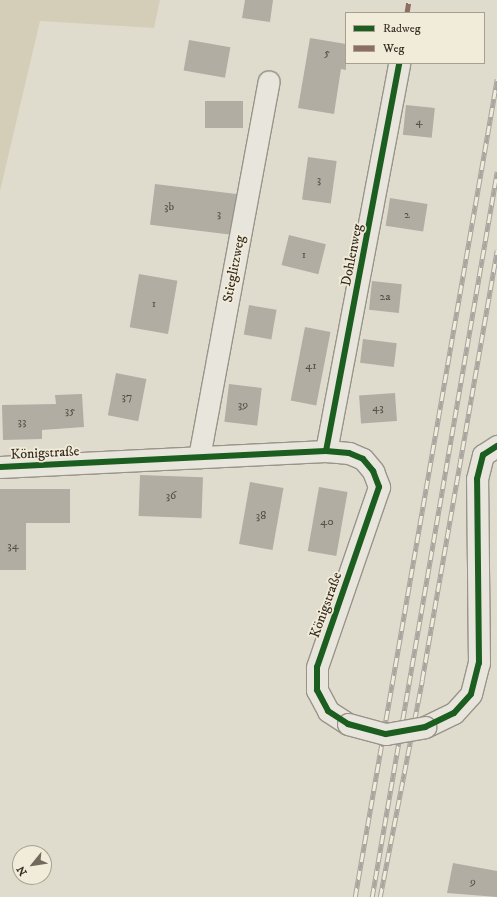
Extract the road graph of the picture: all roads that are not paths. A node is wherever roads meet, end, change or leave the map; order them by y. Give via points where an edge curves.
1 (399, 64) edge
2 (269, 81) dead end
3 (497, 446) edge
4 (326, 451) junction
5 (198, 457) junction
6 (0, 467) edge

1 - 4 street, Dohlenweg
2 - 5 street, Stieglitzweg
3 - 4 street, Königstraße, bridge via 483,455 477,479 479,662 471,694 454,713 425,727 386,734 348,724 328,711 318,690 318,667 379,487 374,471 363,459 350,453
4 - 5 street, Königstraße
5 - 6 street, Königstraße

